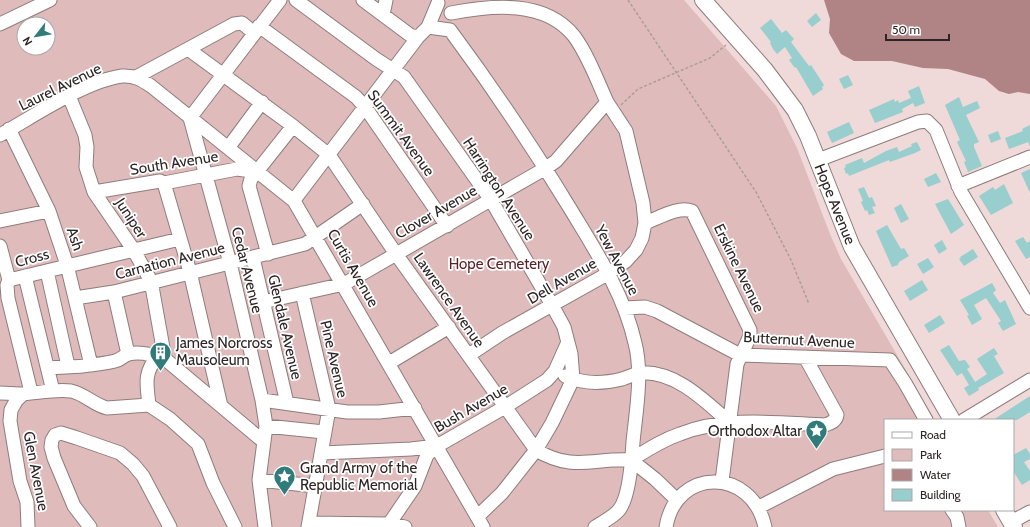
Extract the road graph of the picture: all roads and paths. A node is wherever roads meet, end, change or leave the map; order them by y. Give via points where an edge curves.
1 (50, 0) edge
2 (280, 0) edge
3 (296, 0) edge
4 (364, 0) edge
5 (386, 0) edge
6 (628, 0) edge
7 (703, 0) edge
8 (437, 1) edge
9 (545, 5) edge
10 (450, 13) junction
11 (383, 14) junction
12 (0, 24) edge
13 (428, 27) junction
14 (257, 29) junction
15 (450, 30) junction
16 (418, 37) junction
17 (736, 38) junction
18 (188, 49) junction
19 (394, 69) junction
20 (677, 73) junction
21 (224, 74) junction
22 (136, 77) junction
23 (69, 96) junction
24 (262, 102) junction
25 (366, 107) junction
26 (611, 107) junction
27 (190, 118) junction
28 (293, 126) junction
29 (5, 132) edge
30 (228, 148) junction
31 (329, 155) junction
32 (1030, 157) edge
33 (818, 160) junction
34 (546, 168) junction
35 (259, 172) junction
36 (207, 174) junction
37 (164, 183) junction
38 (958, 186) junction
39 (94, 192) junction
40 (294, 200) junction
41 (491, 200) junction
42 (364, 204) junction
43 (49, 211) junction
44 (0, 222) edge
45 (645, 223) junction
46 (447, 226) junction
47 (316, 237) junction
48 (180, 239) junction
49 (0, 246) edge
50 (133, 250) junction
51 (268, 254) junction
52 (396, 254) junction
53 (253, 258) junction
54 (230, 263) junction
55 (67, 265) junction
56 (47, 271) junction
57 (190, 272) junction
58 (609, 273) junction
59 (25, 276) junction
60 (9, 280) junction
61 (151, 282) junction
62 (344, 284) junction
63 (114, 292) junction
64 (302, 293) junction
65 (75, 298) junction
66 (262, 302) junction
67 (809, 304) dead end
68 (552, 305) junction
69 (624, 308) junction
70 (1030, 308) edge
71 (449, 328) junction
72 (568, 342) junction
73 (128, 354) junction
74 (469, 355) junction
75 (740, 355) junction
76 (805, 357) junction
77 (161, 358) junction
78 (389, 363) junction
79 (68, 366) junction
80 (91, 366) junction
81 (48, 368) junction
82 (555, 371) junction
83 (638, 373) junction
84 (573, 379) junction
85 (1030, 380) edge
86 (52, 391) junction
87 (0, 392) edge
88 (27, 393) junction
89 (0, 400) edge
90 (262, 400) junction
91 (287, 403) junction
92 (149, 405) junction
93 (221, 406) junction
94 (505, 407) junction
95 (415, 408) junction
96 (329, 409) junction
97 (925, 419) edge
98 (951, 419) edge
99 (966, 419) edge
100 (10, 421) junction
101 (729, 422) junction
102 (266, 426) junction
103 (324, 432) junction
104 (264, 442) junction
105 (437, 446) junction
106 (536, 450) junction
107 (322, 453) junction
108 (632, 460) junction
109 (882, 460) edge
110 (259, 480) junction
111 (722, 481) junction
112 (315, 486) junction
113 (677, 500) junction
114 (759, 508) junction
115 (953, 511) edge
116 (1030, 512) edge
117 (1010, 520) edge
118 (480, 522) edge
119 (389, 524) junction
120 (309, 525) edge
121 (28, 527) edge
122 (90, 527) edge
123 (170, 527) edge
124 (235, 527) edge
125 (266, 527) edge
126 (405, 527) edge
127 (595, 527) edge
128 (666, 527) edge
129 (765, 527) edge
130 (959, 527) edge

1 - 12 street
2 - 14 street
3 - 19 street, Harrington Avenue via 376,59
4 - 11 street
5 - 11 street
6 - 20 path
7 - 17 main road, Hope Avenue
8 - 10 street
8 - 13 street
9 - 10 street via 488,6
9 - 26 street via 575,36
10 - 15 street
11 - 16 street via 410,35
13 - 15 street
13 - 16 street
14 - 18 street, Summit Avenue via 242,23 234,24
14 - 21 street
14 - 25 street, Summit Avenue via 356,97
15 - 34 street, Yew Avenue
16 - 19 street
17 - 20 path via 710,58
17 - 33 main road, Hope Avenue via 788,100
18 - 21 street, Lawrence Avenue
18 - 22 street, Summit Avenue
19 - 25 street
19 - 41 street, Harrington Avenue via 404,77
20 - 26 path via 638,90
20 - 67 path via 756,192 791,260
21 - 24 street, Lawrence Avenue
21 - 27 street
22 - 23 street, Laurel Avenue via 123,76 95,84
22 - 27 street, Curtis Avenue
23 - 29 street, Laurel Avenue
23 - 39 street, Juniper via 85,135 86,167
24 - 28 street, Lawrence Avenue
24 - 30 street
25 - 31 street
25 - 46 street, Summit Avenue
26 - 34 street, Clover Avenue
26 - 45 street, Dell Avenue via 626,131 637,170
27 - 30 street, Curtis Avenue
27 - 36 street, Cedar Avenue
28 - 31 street, Lawrence Avenue
28 - 35 street
29 - 43 street, Ash
30 - 35 street, Curtis Avenue
31 - 40 street
31 - 42 street, Lawrence Avenue
32 - 38 street
33 - 38 street via 918,122 927,121 936,130
33 - 98 main road, Hope Avenue via 852,247
34 - 41 street, Clover Avenue
34 - 58 street, Yew Avenue
35 - 36 street, South Avenue via 237,169
35 - 40 street, Curtis Avenue
35 - 51 street via 251,179 249,186
36 - 37 street, South Avenue
36 - 54 street, Cedar Avenue
37 - 39 street, South Avenue via 160,181
37 - 48 street
38 - 70 street
39 - 50 street, Juniper
40 - 47 street, Curtis Avenue
41 - 46 street, Clover Avenue
41 - 68 street, Harrington Avenue
42 - 47 street, Carnation Avenue
42 - 52 street, Lawrence Avenue
43 - 44 street
43 - 55 street, Ash
45 - 58 street, Dell Avenue via 636,250
45 - 75 street, Erskine Avenue via 687,209 696,216 750,330 750,336
46 - 52 street, Clover Avenue
47 - 51 street, Carnation Avenue via 305,244
47 - 62 street, Curtis Avenue
48 - 50 street, Cross
48 - 57 street
49 - 60 street
50 - 55 street, Cross
50 - 61 street, Juniper
51 - 53 street, Carnation Avenue
52 - 62 street, Clover Avenue
52 - 71 street, Lawrence Avenue
53 - 54 street, Carnation Avenue
53 - 66 street, Glendale Avenue
54 - 57 street, Carnation Avenue
54 - 90 street, Cedar Avenue
55 - 56 street, Cross
55 - 65 street, Ash
56 - 59 street, Cross
56 - 79 street
57 - 61 street, Carnation Avenue
57 - 93 street
58 - 68 street, Dell Avenue
58 - 69 street, Yew Avenue
59 - 60 street, Cross
59 - 81 street
60 - 88 street via 8,298
61 - 63 street, Carnation Avenue
61 - 77 street, Juniper
62 - 64 street, Clover Avenue
62 - 78 street, Curtis Avenue
63 - 65 street, Carnation Avenue
63 - 73 street
64 - 66 street, Clover Avenue
64 - 96 street, Pine Avenue
65 - 80 street, Ash
66 - 91 street, Glendale Avenue
68 - 72 street, Harrington Avenue via 564,327
68 - 74 street, Dell Avenue
69 - 75 street, Butternut Avenue via 645,307 657,311
69 - 83 street, Yew Avenue via 635,344
71 - 74 street, Lawrence Avenue
71 - 78 street
72 - 82 street, Bush Avenue
72 - 84 street, Harrington Avenue
73 - 77 street via 141,353
73 - 80 street via 118,360
74 - 94 street, Lawrence Avenue
75 - 76 street, Butternut Avenue
75 - 101 street, Erskine Avenue
76 - 97 street, Butternut Avenue via 890,360
76 - 101 street via 837,415 836,419 826,425
77 - 92 street via 150,366 147,372
77 - 93 street
78 - 95 street, Curtis Avenue
79 - 80 street
79 - 81 street
81 - 86 street
82 - 84 street
82 - 94 street, Bush Avenue via 547,380
83 - 84 street via 609,382 594,383
83 - 101 street via 668,377 697,395
83 - 108 street, Yew Avenue
84 - 106 street, Harrington Avenue
85 - 99 street
86 - 88 street
86 - 92 street via 80,393 107,408
87 - 88 street
88 - 100 street, Glen Avenue via 16,401 11,410
89 - 100 street, Glen Avenue
90 - 91 street
90 - 102 street, Cedar Avenue
91 - 96 street
92 - 124 street via 170,419 198,444 213,483
93 - 104 street
94 - 105 street, Bush Avenue
94 - 106 street, Lawrence Avenue
95 - 96 street via 379,412
95 - 105 street, Curtis Avenue
96 - 103 street, Pine Avenue
100 - 121 street, Glen Avenue via 20,481 27,502
101 - 108 street via 681,433 662,441
101 - 111 street, Erskine Avenue
102 - 103 street
102 - 104 street, Cedar Avenue
103 - 107 street, Pine Avenue
104 - 110 street, Cedar Avenue
105 - 107 street, Bush Avenue
105 - 118 street, Curtis Avenue
105 - 119 street via 427,455 415,486
106 - 108 street via 550,458 573,463
106 - 118 street, Harrington Avenue
107 - 112 street, Pine Avenue
108 - 113 street
108 - 127 street, Yew Avenue via 626,498 620,510
109 - 114 street via 833,469
110 - 112 street
110 - 125 street, Cedar Avenue
111 - 113 street via 712,481 694,487
111 - 114 street via 748,494
112 - 120 street, Pine Avenue
113 - 128 street via 670,511
114 - 129 street
115 - 130 street
116 - 117 street
119 - 120 street
119 - 126 street
122 - 123 street via 74,506 54,458 51,447 55,435 61,433 120,453 143,476

